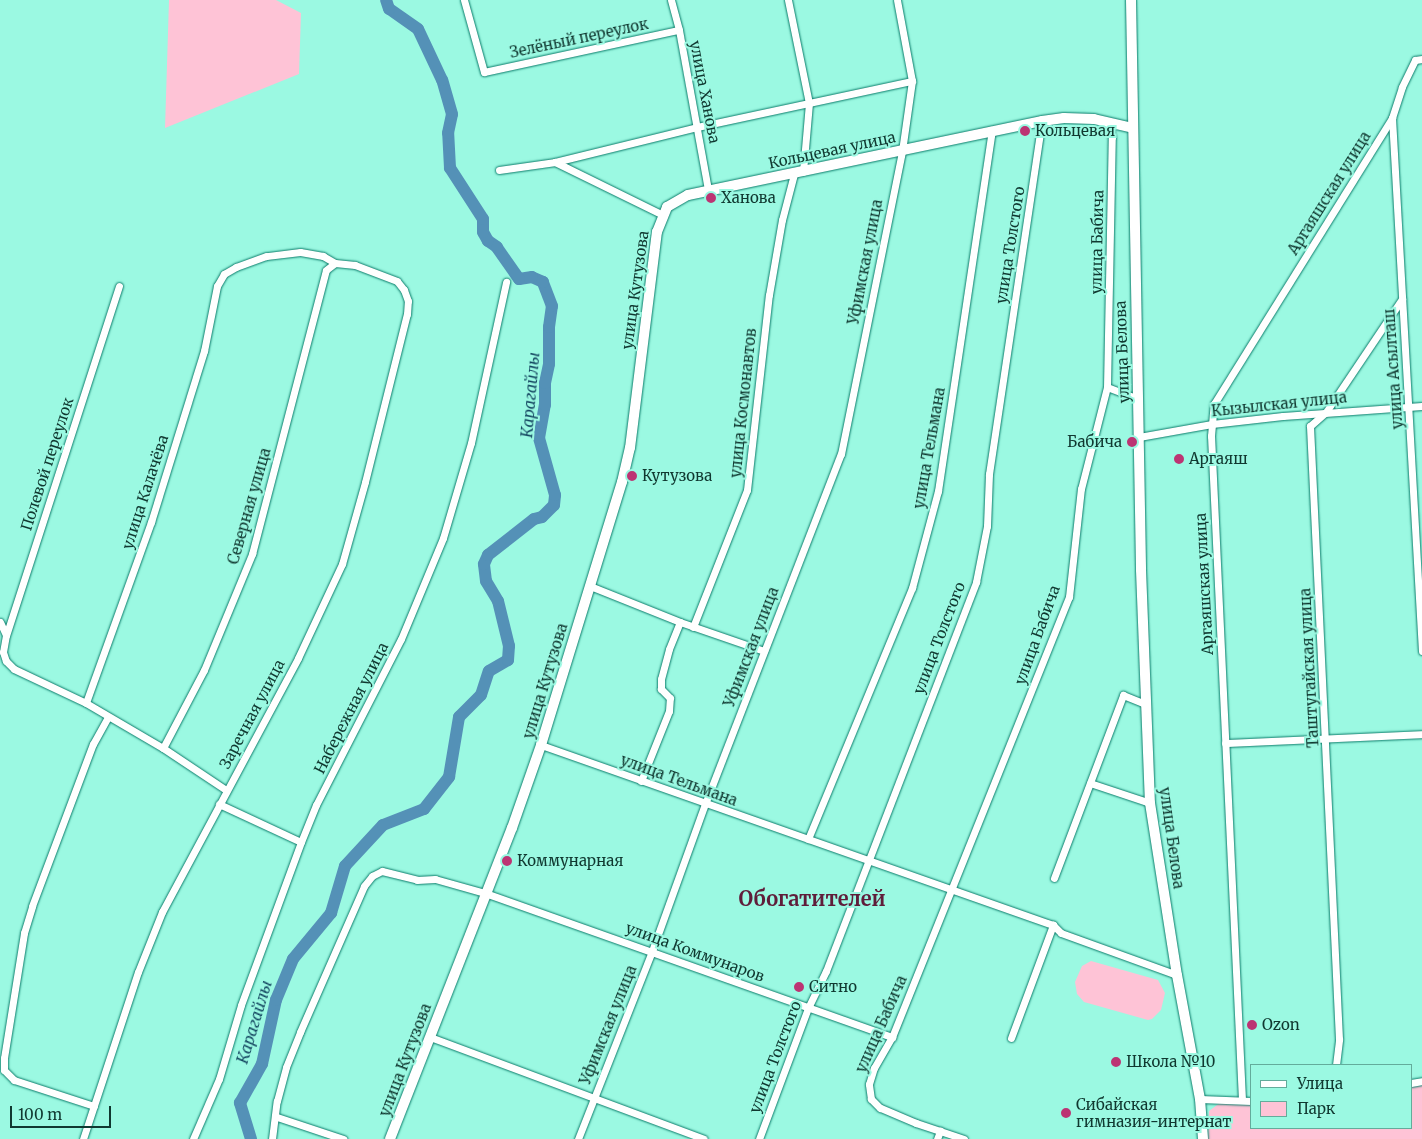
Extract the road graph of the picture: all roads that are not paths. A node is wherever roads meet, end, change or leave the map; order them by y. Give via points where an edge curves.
1 (464, 0) edge
2 (672, 0) edge
3 (789, 0) edge
4 (897, 0) edge
5 (1131, 0) edge
6 (679, 30) junction
7 (1422, 59) edge
8 (912, 80) junction
9 (809, 103) junction
10 (1392, 118) junction
11 (1042, 121) junction
12 (1108, 123) junction
13 (697, 127) junction
14 (1133, 128) junction
15 (992, 130) junction
16 (902, 151) junction
17 (555, 162) junction
18 (499, 170) dead end
19 (798, 173) junction
20 (708, 190) junction
21 (663, 215) junction
22 (335, 263) junction
23 (506, 282) dead end
24 (119, 286) dead end
25 (1402, 299) junction
26 (1106, 387) junction
27 (1138, 399) junction
28 (1422, 406) edge
29 (1410, 407) junction
30 (1326, 412) junction
31 (1212, 424) junction
32 (1139, 437) junction
33 (590, 586) junction
34 (0, 622) edge
35 (680, 622) junction
36 (693, 627) junction
37 (6, 635) junction
38 (1422, 650) edge
39 (764, 651) junction
40 (86, 702) junction
41 (1145, 704) junction
42 (108, 717) junction
43 (1422, 734) edge
44 (1326, 738) junction
45 (1225, 742) junction
46 (541, 745) junction
47 (163, 748) junction
48 (641, 781) junction
49 (1090, 783) junction
50 (226, 790) junction
51 (1150, 803) junction
52 (219, 804) junction
53 (705, 804) junction
54 (808, 839) junction
55 (301, 842) junction
56 (867, 862) junction
57 (1054, 878) dead end
58 (951, 890) junction
59 (488, 894) junction
60 (1053, 925) junction
61 (652, 951) junction
62 (1177, 975) junction
63 (808, 1008) junction
64 (430, 1036) junction
65 (892, 1037) junction
66 (1011, 1038) dead end
67 (1336, 1064) edge
68 (594, 1097) junction
69 (1200, 1099) junction
70 (1242, 1100) junction
71 (1250, 1101) edge
72 (94, 1106) junction
73 (277, 1117) junction
74 (940, 1131) junction
75 (83, 1139) edge
76 (193, 1139) edge
77 (272, 1139) edge
78 (343, 1139) edge
79 (390, 1139) edge
80 (578, 1139) edge
81 (704, 1139) edge
82 (759, 1139) edge
83 (937, 1139) edge
84 (964, 1139) edge
85 (1203, 1139) edge

1 - 6 street, Зелёный переулок via 484,72
2 - 6 street, улица Ханова
3 - 9 street, улица Космонавтов
4 - 8 street, Уфимская улица
5 - 14 main road, улица Белова
6 - 13 street, улица Ханова
7 - 10 street, улица Асылташ via 1416,60 1402,87
8 - 9 street
8 - 16 street, Уфимская улица
9 - 13 street
9 - 19 street, улица Космонавтов
10 - 25 street, улица Асылташ
10 - 31 street, Аргаяшская улица via 1214,404
11 - 12 main road, Кольцевая улица via 1064,118
11 - 15 main road, Кольцевая улица
11 - 56 street, улица Толстого via 989,474 987,526 976,582
12 - 14 main road, Кольцевая улица
12 - 26 street, улица Бабича via 1112,137
13 - 17 street
13 - 20 street, улица Ханова
14 - 27 main road, улица Белова
15 - 16 main road, Кольцевая улица
15 - 54 street, улица Тельмана via 938,491 912,588
16 - 19 main road, Кольцевая улица
16 - 39 street, Уфимская улица via 841,454
17 - 18 street
17 - 21 street
19 - 20 main road, Кольцевая улица
19 - 36 street, улица Космонавтов via 782,220 769,295 747,490
20 - 21 main road, Кольцевая улица via 678,199 667,207
21 - 33 main road, улица Кутузова via 657,232 630,448
22 - 40 street, улица Калачёва via 323,256 300,252 266,256 224,274 218,286 204,351 151,522
22 - 47 street, Северная улица via 326,270 252,554 204,670
22 - 50 street, Заречная улица via 366,268 397,281 408,301 407,314 342,564 298,658
23 - 55 street, Набережная улица via 471,443 443,538 402,639 316,805
24 - 37 street, Полевой переулок
25 - 29 street, улица Асылташ
25 - 30 street, Таштугайская улица
26 - 27 street
26 - 58 street, улица Бабича via 1081,489 1069,597
27 - 32 main road, улица Белова
28 - 29 street, Кызылская улица
29 - 30 street, Кызылская улица
29 - 38 street, улица Асылташ
30 - 31 street, Кызылская улица
30 - 44 street, Таштугайская улица via 1310,426
31 - 32 street, Кызылская улица
31 - 45 street, Аргаяшская улица
32 - 41 main road, улица Белова
33 - 35 street
33 - 46 main road, улица Кутузова
34 - 37 street
35 - 36 street
35 - 48 street via 662,679 661,688 670,698 669,711
36 - 39 street
37 - 40 street, Полевой переулок via 3,652 6,662 14,669
39 - 53 street, Уфимская улица
40 - 42 street
41 - 49 street via 1123,695
41 - 51 main road, улица Белова
42 - 47 street
42 - 72 street via 93,744 32,906 22,942 4,1058 4,1070 14,1080
43 - 44 street
44 - 45 street
44 - 67 street, Таштугайская улица via 1339,1039
45 - 70 street, Аргаяшская улица
46 - 48 street, улица Тельмана
46 - 59 main road, улица Кутузова
47 - 50 street
48 - 53 street, улица Тельмана
49 - 51 street
49 - 57 street
50 - 52 street, Заречная улица
51 - 62 main road, улица Белова
52 - 55 street
52 - 72 street, Заречная улица via 162,912 138,972
53 - 54 street, улица Тельмана
53 - 61 street, Уфимская улица
54 - 56 street, улица Тельмана
55 - 76 street, Набережная улица via 241,1005 219,1079
56 - 58 street, улица Тельмана
56 - 63 street, улица Толстого via 826,971
58 - 60 street
58 - 65 street, улица Бабича
59 - 61 street, улица Коммунаров
59 - 64 main road, улица Кутузова
59 - 73 street, улица Коммунаров via 435,879 417,880 382,871 372,876 364,886 300,1032 277,1101
60 - 62 street via 1061,933
60 - 66 street
61 - 63 street, улица Коммунаров
61 - 68 street, Уфимская улица
62 - 69 main road, улица Белова
63 - 65 street, улица Коммунаров
63 - 82 street, улица Толстого
64 - 68 street
64 - 79 main road, улица Кутузова
65 - 74 street, улица Бабича via 874,1068 869,1084 871,1099 880,1108
68 - 80 street, Уфимская улица
68 - 81 street
69 - 70 street
69 - 85 main road, улица Белова
70 - 71 street
72 - 75 street, Заречная улица
73 - 77 street
73 - 78 street
74 - 83 street
74 - 84 street

